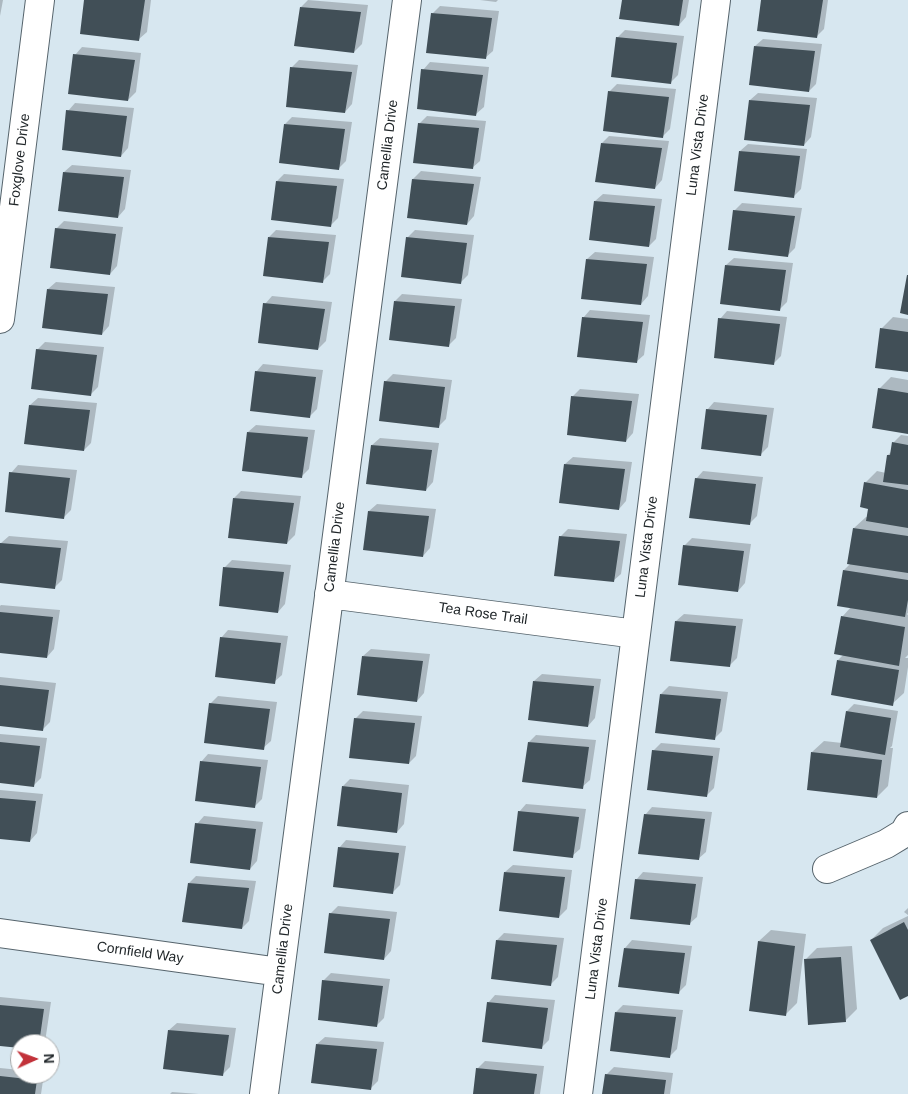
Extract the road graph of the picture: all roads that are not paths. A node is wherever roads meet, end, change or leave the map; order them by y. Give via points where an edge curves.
1 (40, 0) edge
2 (407, 0) edge
3 (716, 0) edge
4 (5, 242) edge
5 (0, 319) edge
6 (329, 594) junction
7 (636, 634) junction
8 (908, 826) edge
9 (827, 869) dead end
10 (0, 933) edge
11 (280, 972) junction
12 (264, 1094) edge
13 (578, 1094) edge

1 - 4 street, Foxglove Drive
2 - 6 street, Camellia Drive
3 - 7 street, Luna Vista Drive
4 - 5 street, Foxglove Drive
6 - 7 street, Tea Rose Trail
6 - 11 street, Camellia Drive
7 - 13 street, Luna Vista Drive
8 - 9 street via 904,833 886,844
10 - 11 street, Cornfield Way
11 - 12 street, Camellia Drive

